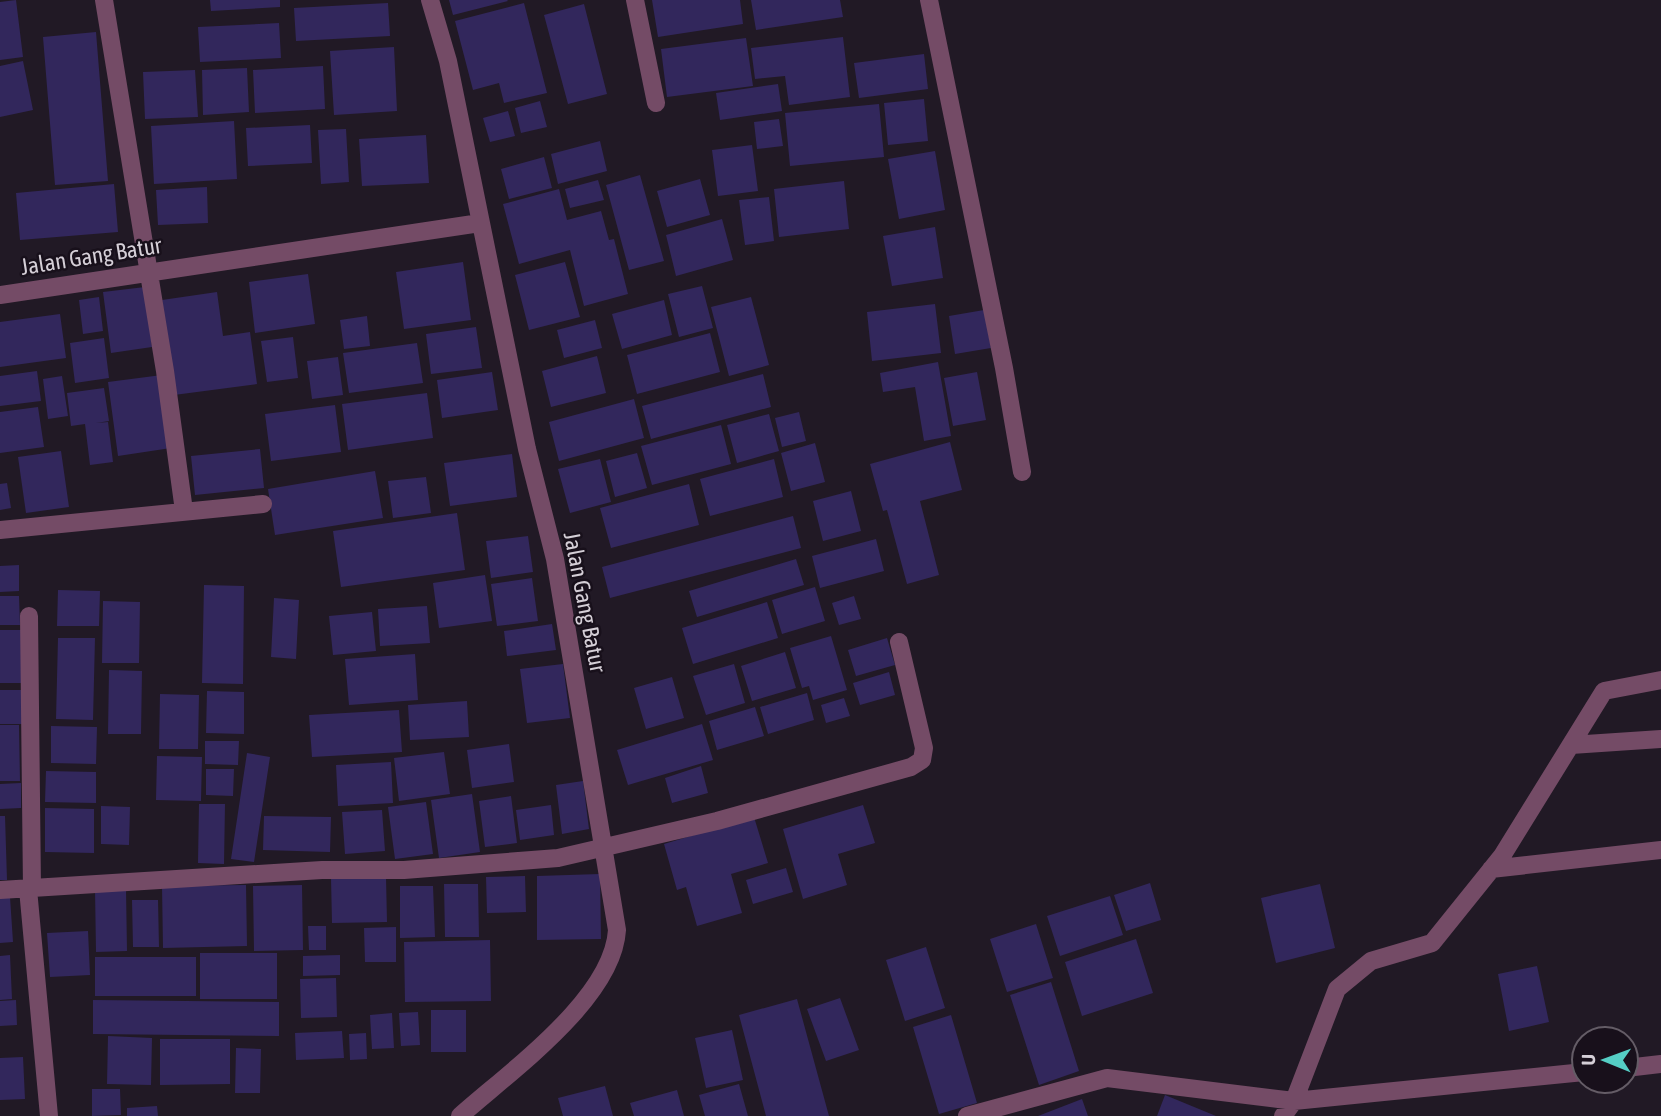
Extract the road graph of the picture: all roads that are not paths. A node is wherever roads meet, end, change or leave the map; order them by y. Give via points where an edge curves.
1 (104, 0) edge
2 (430, 0) edge
3 (635, 0) edge
4 (929, 0) edge
5 (656, 103) dead end
6 (480, 223) junction
7 (149, 272) junction
8 (0, 295) edge
9 (1022, 471) dead end
10 (262, 504) dead end
11 (184, 510) junction
12 (0, 530) edge
13 (29, 616) dead end
14 (899, 642) dead end
15 (1661, 680) edge
16 (1661, 739) edge
17 (1571, 745) junction
18 (604, 850) junction
19 (1661, 850) edge
20 (1491, 869) junction
21 (31, 889) junction
22 (0, 890) edge
23 (1661, 1064) edge
24 (1640, 1066) edge
25 (1570, 1073) edge
26 (1294, 1101) junction
27 (49, 1116) edge
28 (460, 1116) edge
29 (967, 1116) edge
30 (1283, 1116) edge

1 - 7 street
2 - 6 street, Jalan Gang Batur via 448,61
3 - 5 street
4 - 9 street
6 - 7 street, Jalan Gang Batur
6 - 18 street, Jalan Gang Batur via 555,559
7 - 8 street, Jalan Gang Batur
7 - 11 street
10 - 11 street
11 - 12 street
13 - 21 street
14 - 18 street via 924,748 922,760 911,767
15 - 17 street via 1604,691
16 - 17 street
17 - 20 street
18 - 21 street via 484,865 322,870
18 - 28 street, Jalan Gang Batur via 617,930 610,964 574,1013
19 - 20 street
20 - 26 street via 1432,943 1371,961 1337,989
21 - 22 street
21 - 27 street
23 - 24 street
25 - 26 street
26 - 29 street via 1107,1078
26 - 30 street

